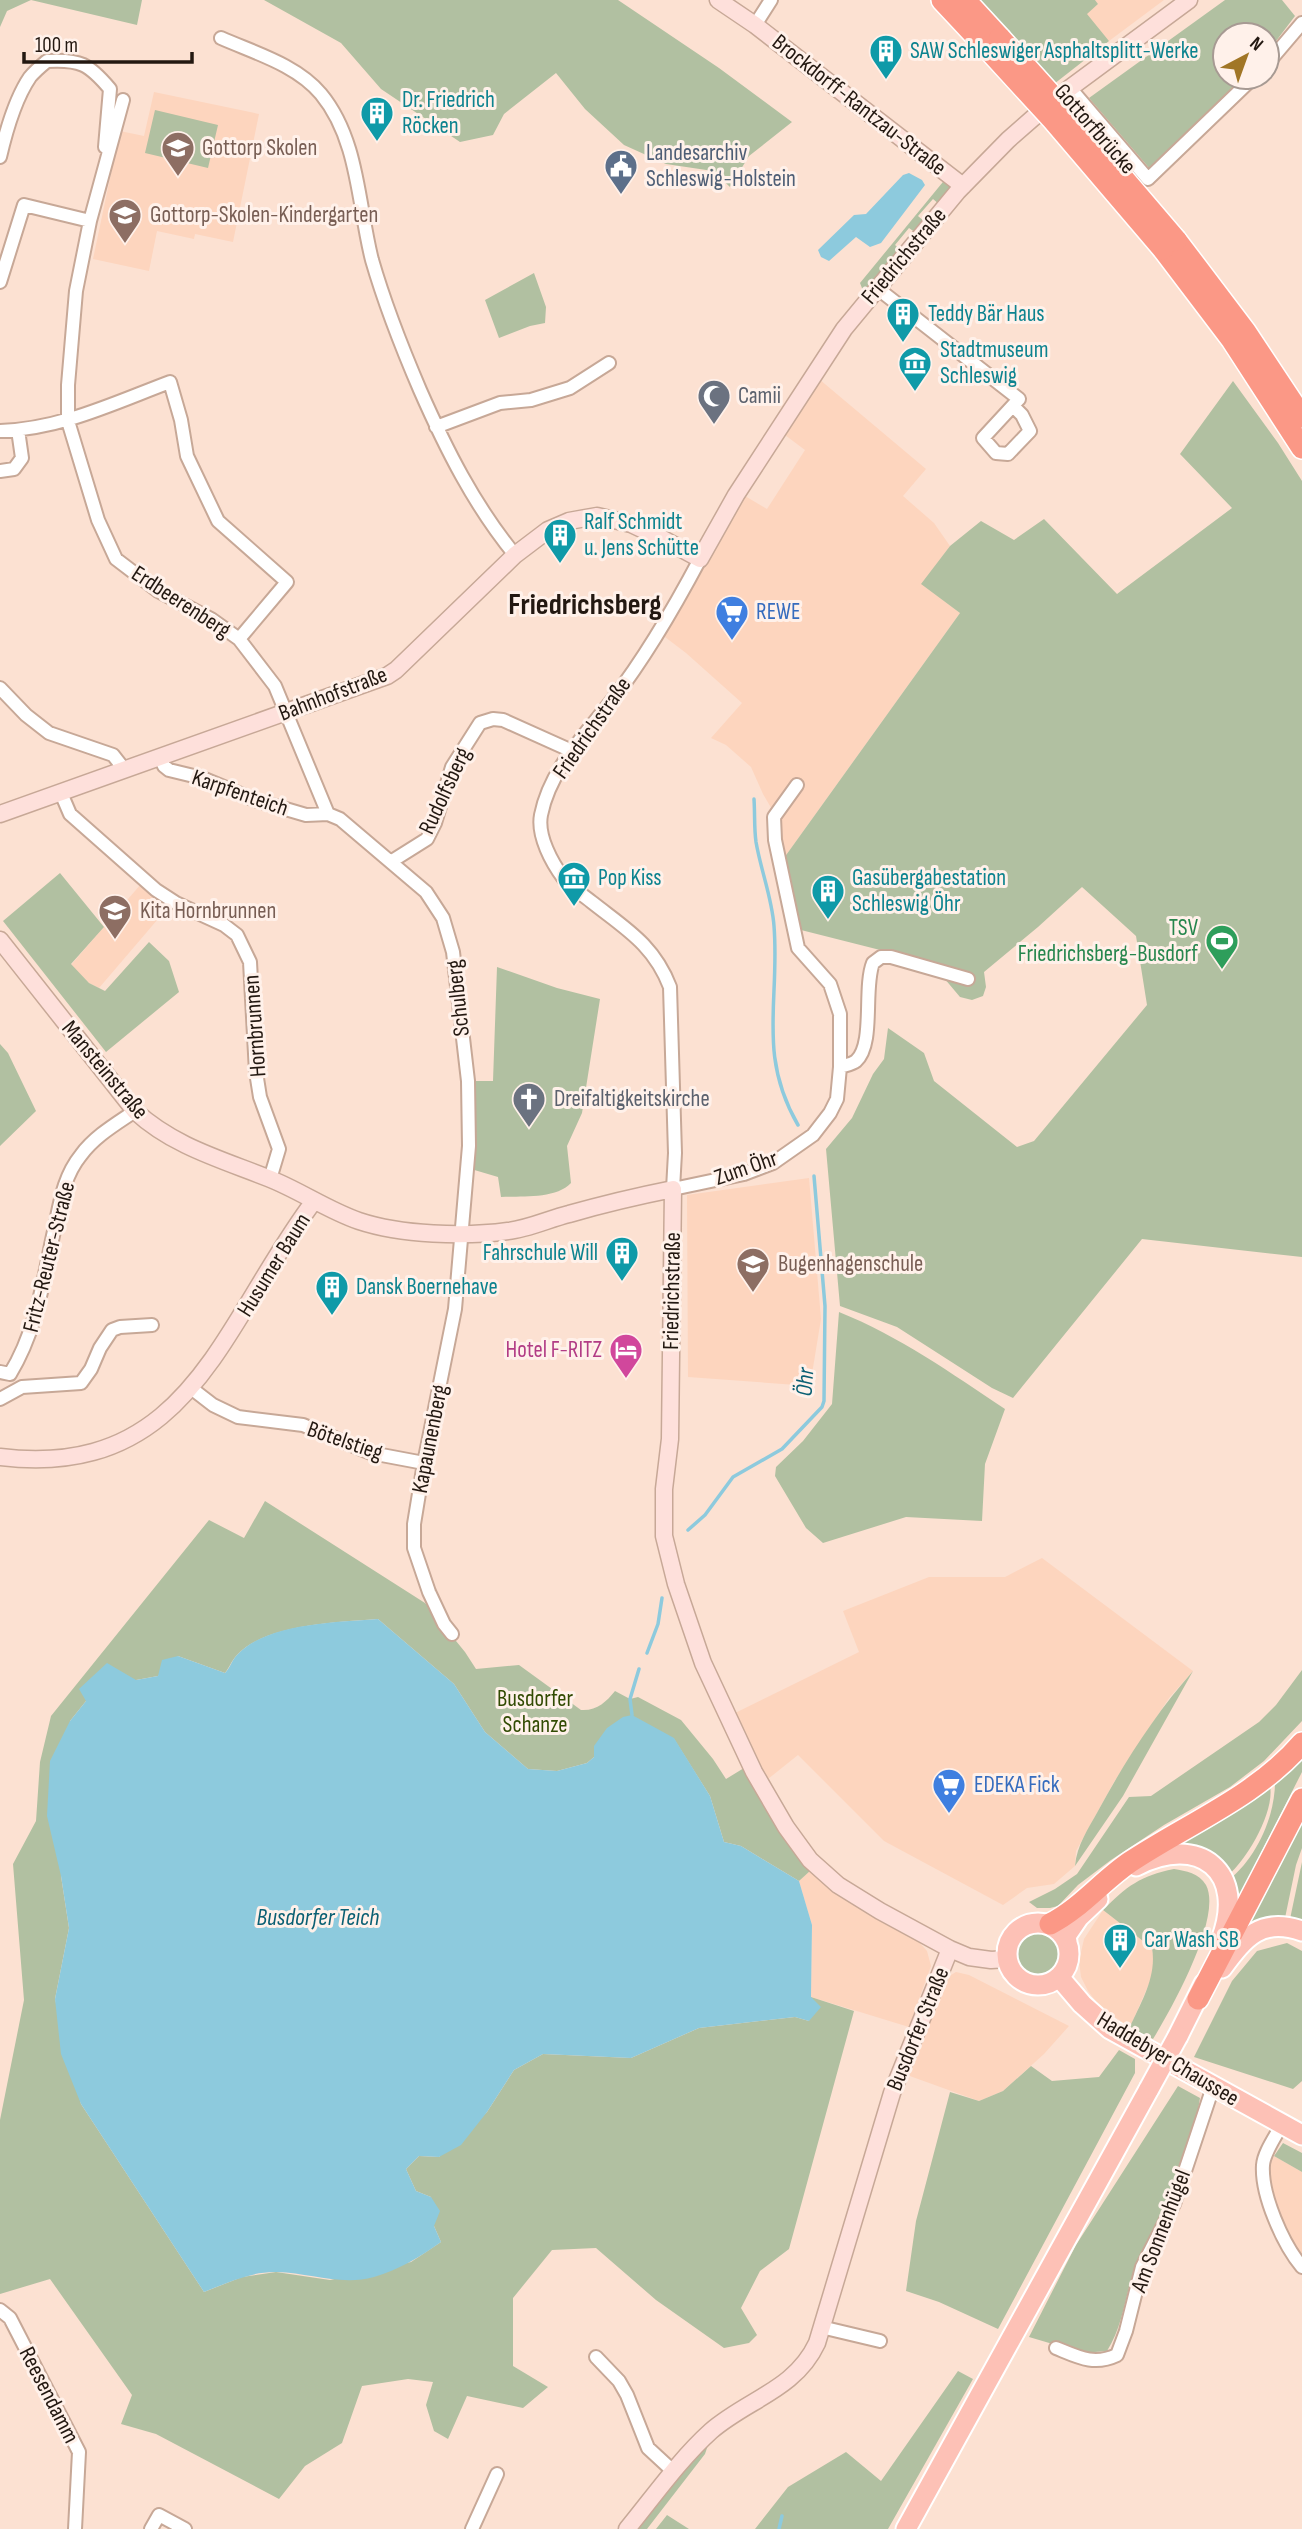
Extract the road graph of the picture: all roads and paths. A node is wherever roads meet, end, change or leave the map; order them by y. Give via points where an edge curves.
1 (718, 0) edge
2 (771, 0) edge
3 (942, 0) edge
4 (965, 0) edge
5 (1189, 0) edge
6 (1302, 23) edge
7 (754, 24) junction
8 (220, 38) dead end
9 (993, 43) junction
10 (1281, 48) edge
11 (1070, 88) junction
12 (1239, 91) edge
13 (123, 100) dead end
14 (108, 153) junction
15 (0, 157) edge
16 (963, 186) junction
17 (90, 221) junction
18 (1169, 244) junction
19 (0, 282) edge
20 (877, 288) junction
21 (609, 363) dead end
22 (1013, 406) dead end
23 (1302, 417) edge
24 (68, 421) junction
25 (436, 427) junction
26 (0, 430) edge
27 (18, 430) junction
28 (1302, 447) edge
29 (0, 471) edge
30 (515, 555) junction
31 (700, 559) junction
32 (239, 639) junction
33 (0, 688) edge
34 (286, 713) junction
35 (572, 751) junction
36 (160, 757) junction
37 (124, 769) junction
38 (797, 785) dead end
39 (61, 793) junction
40 (0, 814) edge
41 (328, 814) junction
42 (392, 861) junction
43 (0, 940) edge
44 (968, 979) dead end
45 (840, 1066) junction
46 (135, 1111) junction
47 (270, 1178) junction
48 (673, 1189) junction
49 (314, 1201) junction
50 (461, 1236) junction
51 (152, 1325) dead end
52 (0, 1372) edge
53 (191, 1388) junction
54 (0, 1399) edge
55 (0, 1457) edge
56 (424, 1463) junction
57 (666, 1551) joint
58 (452, 1634) dead end
59 (1302, 1743) edge
60 (1302, 1799) edge
61 (1050, 1924) junction
62 (1302, 1931) edge
63 (1067, 1941) junction
64 (950, 1949) junction
65 (1007, 1959) junction
66 (1059, 1977) junction
67 (1198, 1999) junction
68 (1213, 2087) junction
69 (1282, 2124) junction
70 (1302, 2135) edge
71 (1302, 2267) edge
72 (0, 2310) edge
73 (823, 2320) junction
74 (880, 2341) dead end
75 (1056, 2348) dead end
76 (596, 2357) dead end
77 (674, 2472) junction
78 (497, 2474) dead end
79 (75, 2529) edge
80 (151, 2529) edge
81 (185, 2529) edge
82 (472, 2529) edge
83 (627, 2529) edge
84 (906, 2529) edge

1 - 7 street, Brockdorff-Rantzau-Straße
2 - 7 street, Brockdorff-Rantzau-Straße
3 - 9 highway
4 - 9 highway
5 - 11 street, Friedrichstraße
6 - 10 street
7 - 16 street, Brockdorff-Rantzau-Straße
8 - 25 street via 308,80 344,133 379,282
9 - 18 highway, Gottorfbrücke, bridge via 1065,110
11 - 12 street via 1148,179
11 - 16 street, Friedrichstraße via 1008,140
13 - 14 street, Erdbeerenberg
14 - 15 street, Erdbeerenberg via 104,146 110,89 94,69 69,60 47,61 31,77
14 - 17 street, Erdbeerenberg
16 - 20 street, Friedrichstraße
17 - 19 street via 24,205
17 - 24 street, Erdbeerenberg via 76,291
18 - 23 highway via 1245,331
18 - 28 highway
20 - 22 street via 1019,399
20 - 31 street, Friedrichstraße via 790,409
21 - 25 street via 570,388 531,400 500,403
24 - 27 street
24 - 32 street, Erdbeerenberg via 98,520 116,559 158,591
24 - 32 street via 170,382 187,456 218,521 287,582
25 - 30 street via 473,499
26 - 27 street
27 - 29 street via 22,458 14,469
30 - 31 street, Bahnhofstraße via 548,530 597,516 631,524
30 - 34 street, Bahnhofstraße via 396,670
31 - 35 street, Friedrichstraße via 661,632
32 - 34 street, Erdbeerenberg via 275,687
33 - 37 street via 49,733 113,755
34 - 36 street, Bahnhofstraße
34 - 41 street, Erdbeerenberg
35 - 42 street, Rudolfsberg via 503,720 480,723 452,767 427,839
35 - 48 street, Friedrichstraße via 547,796 541,815 542,837 565,880 632,931 662,966 670,987
36 - 37 street, Bahnhofstraße
36 - 41 street, Karpfenteich via 169,770 255,800 306,814
37 - 39 street, Bahnhofstraße
38 - 45 street, Zum Öhr via 774,817 775,840 798,948 831,984 840,1014
39 - 40 street, Bahnhofstraße
39 - 47 street, Hornbrunnen via 70,814 156,890 237,935 250,962 260,1097 279,1149
41 - 42 street, Schulberg
42 - 50 street, Schulberg via 426,892 443,918 453,952 468,1087 469,1146
43 - 46 street, Mansteinstraße
44 - 45 street via 881,957 870,972 863,1052 854,1063
45 - 48 street, Zum Öhr via 837,1099 804,1143 773,1163 744,1174
46 - 47 street, Mansteinstraße via 172,1139
46 - 52 street, Fritz-Reuter-Straße via 100,1135 80,1155 66,1180 25,1349 10,1374
47 - 49 street, Mansteinstraße
48 - 50 street, Husumer Baum via 511,1231
48 - 57 street, Friedrichstraße
49 - 50 street, Husumer Baum via 361,1222
49 - 53 street, Husumer Baum
50 - 56 street, Kapaunenberg via 455,1309
51 - 54 street via 112,1330 80,1383 22,1387
53 - 55 street, Husumer Baum via 134,1437 83,1456
53 - 56 street, Bötelstieg via 238,1417 303,1425 371,1453
56 - 58 street, Kapaunenberg via 414,1548 429,1591
57 - 64 street, Busdorfer Straße via 703,1663 754,1772 786,1827 810,1860 838,1885
59 - 61 highway via 1270,1774 1131,1862
60 - 67 highway
61 - 63 main road
61 - 65 main road via 1034,1922 1017,1930 1007,1948
62 - 67 main road via 1272,1926 1256,1931 1238,1946
63 - 66 main road via 1068,1961
63 - 67 main road via 1079,1917 1134,1867 1166,1854 1193,1854 1225,1881 1230,1909
64 - 65 street via 991,1960
64 - 73 street, Busdorfer Straße via 892,2093
65 - 66 main road via 1010,1969 1026,1983 1043,1985
66 - 68 main road, Haddebyer Chaussee via 1110,2029
67 - 84 main road, bridge
68 - 69 main road, Haddebyer Chaussee
68 - 75 street, Am Sonnenhügel via 1174,2204 1142,2267 1116,2355 1087,2361
69 - 70 main road, Haddebyer Chaussee
69 - 71 street via 1263,2162 1265,2190 1277,2224
72 - 79 street, Reesendamm via 10,2318 79,2452
73 - 74 street
73 - 77 street, Busdorfer Straße via 810,2356 793,2377 723,2422
76 - 77 street via 627,2395 648,2448
77 - 83 street, Busdorfer Straße
78 - 82 street
80 - 81 street via 159,2515

